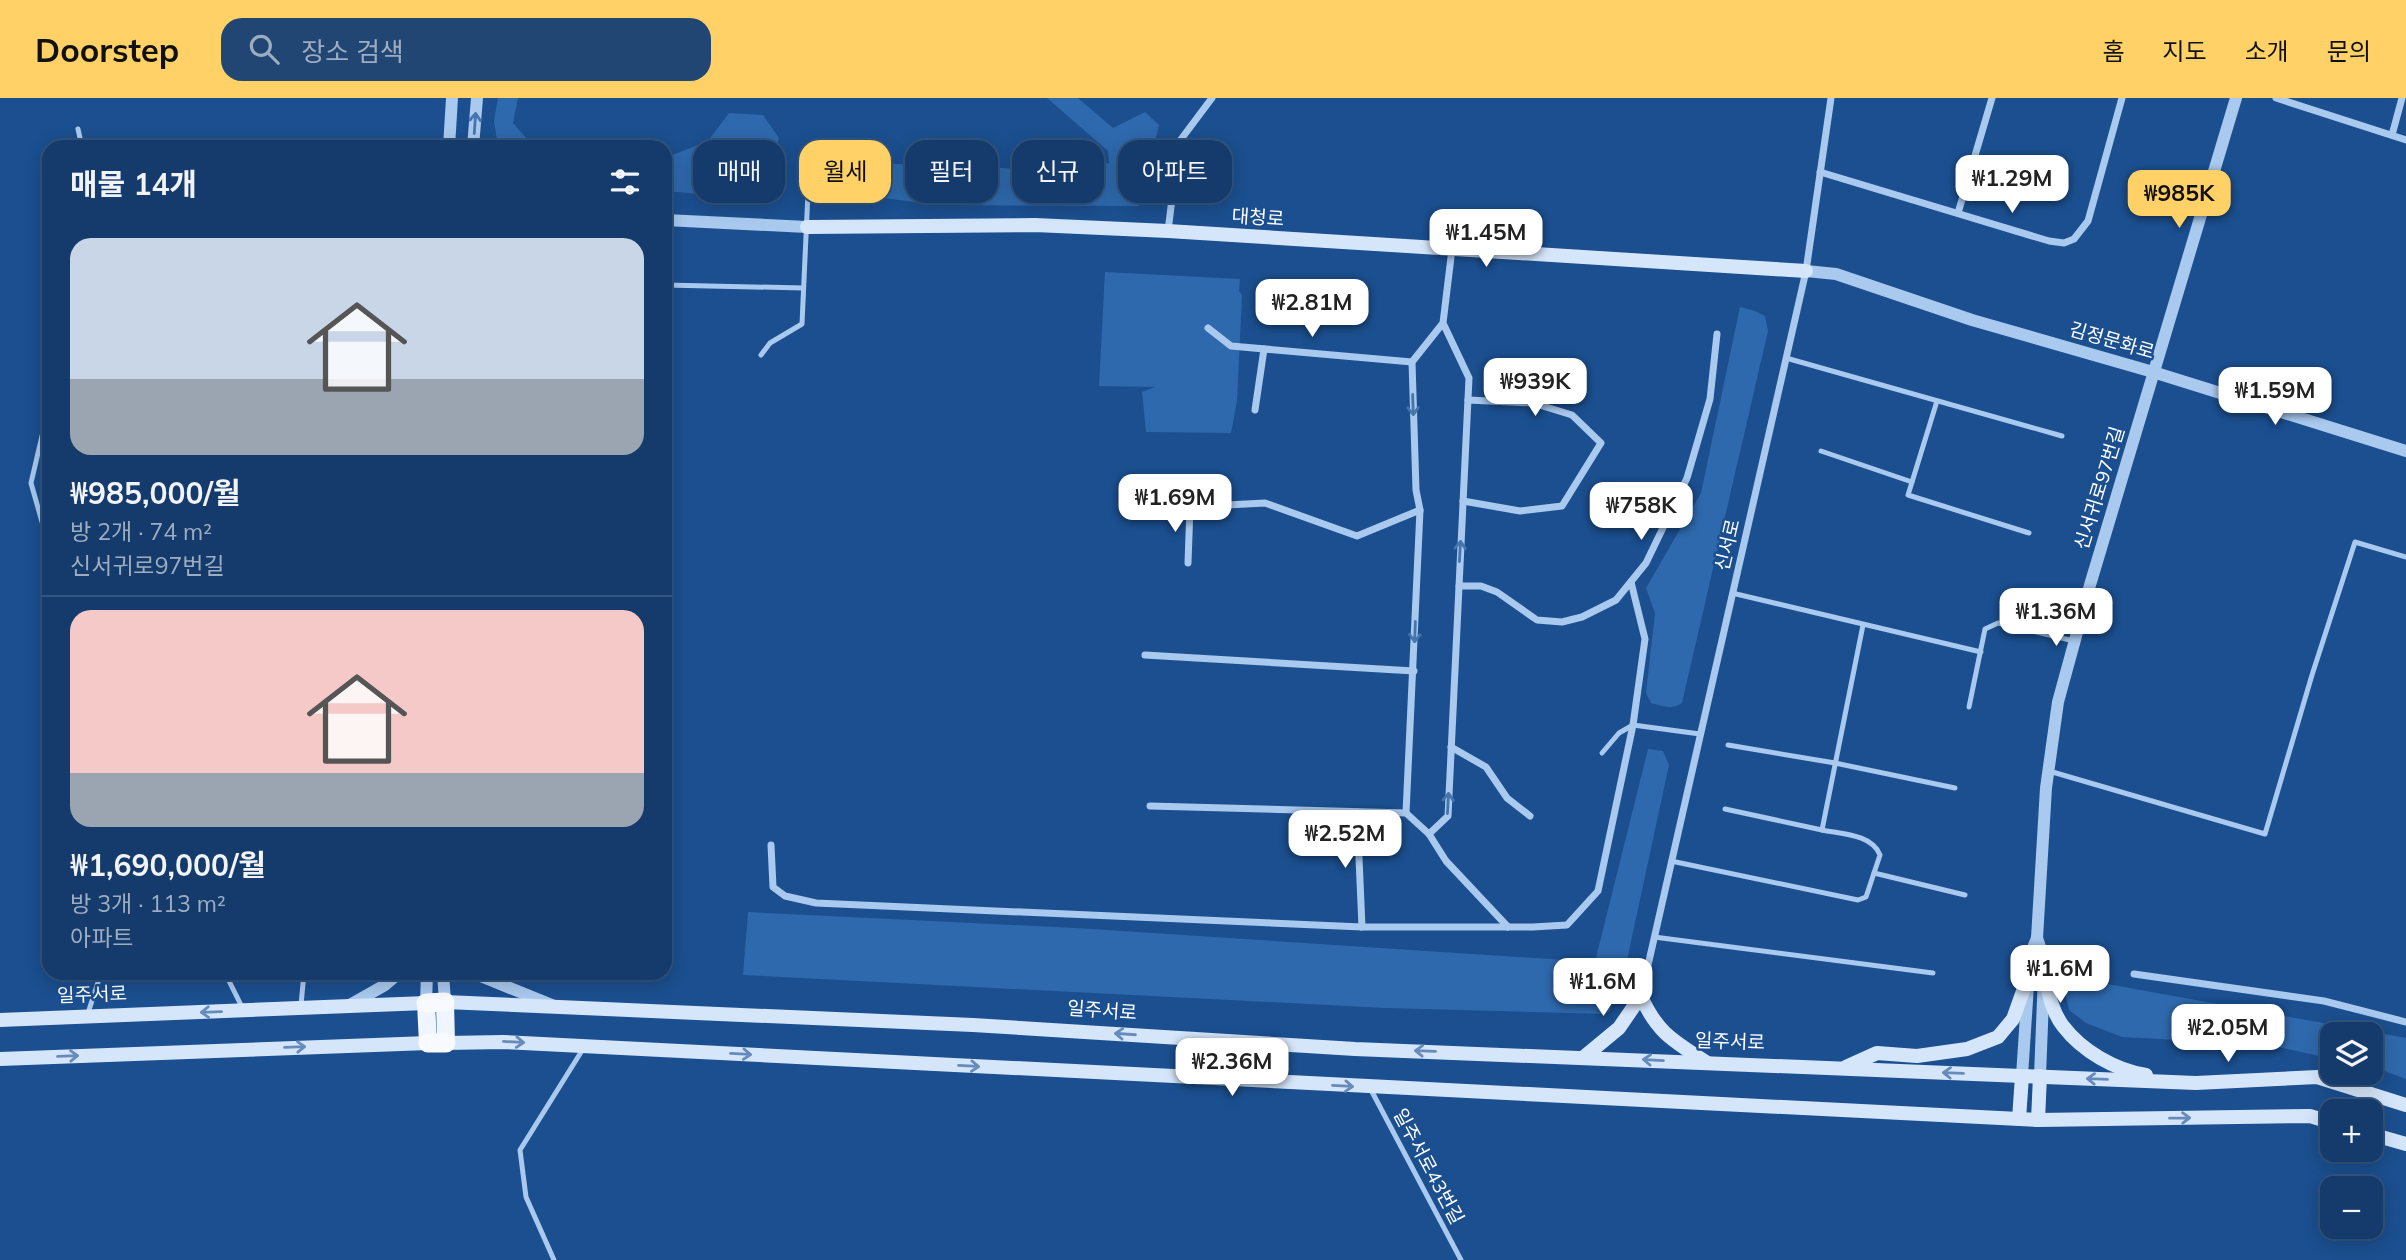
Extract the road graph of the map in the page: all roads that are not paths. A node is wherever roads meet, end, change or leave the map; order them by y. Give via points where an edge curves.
1 (452, 98) edge
2 (477, 98) edge
3 (1212, 98) edge
4 (1830, 98) edge
5 (1992, 98) edge
6 (2122, 98) edge
7 (2235, 98) edge
8 (2276, 98) edge
9 (2403, 98) edge
10 (78, 129) dead end
11 (2392, 135) junction
12 (80, 140) edge
13 (449, 140) edge
14 (474, 140) edge
15 (2406, 140) edge
16 (1820, 172) junction
17 (808, 203) edge
18 (1958, 213) junction
19 (672, 220) edge
20 (807, 227) junction
21 (1168, 231) junction
22 (1452, 249) junction
23 (1806, 271) junction
24 (672, 285) edge
25 (803, 288) junction
26 (1443, 323) junction
27 (1208, 328) dead end
28 (1717, 334) dead end
29 (1264, 349) junction
30 (761, 355) dead end
31 (1786, 358) junction
32 (1412, 362) junction
33 (2153, 372) junction
34 (1468, 400) junction
35 (1937, 401) junction
36 (1255, 410) dead end
37 (42, 436) edge
38 (2062, 436) dead end
39 (1821, 451) dead end
40 (2406, 451) edge
41 (1912, 482) junction
42 (1463, 501) junction
43 (1190, 507) junction
44 (1150, 509) dead end
45 (1420, 510) junction
46 (42, 522) edge
47 (2029, 533) dead end
48 (2406, 557) edge
49 (1188, 563) dead end
50 (1631, 582) junction
51 (1459, 586) junction
52 (1732, 593) junction
53 (1863, 625) junction
54 (2074, 641) junction
55 (1982, 652) junction
56 (1145, 655) dead end
57 (1414, 671) junction
58 (1969, 707) dead end
59 (1633, 725) junction
60 (1700, 734) junction
61 (1728, 746) dead end
62 (1451, 747) junction
63 (1602, 752) dead end
64 (1835, 763) junction
65 (2049, 771) junction
66 (1955, 788) dead end
67 (1150, 806) dead end
68 (1724, 809) dead end
69 (1357, 812) junction
70 (1406, 813) junction
71 (1530, 816) dead end
72 (1822, 830) junction
73 (1429, 834) junction
74 (771, 845) dead end
75 (1671, 861) junction
76 (1874, 873) junction
77 (1965, 895) dead end
78 (1362, 927) junction
79 (1508, 927) junction
80 (1654, 937) junction
81 (2037, 938) junction
82 (1933, 973) dead end
83 (2044, 974) junction
84 (2134, 974) dead end
85 (2028, 977) junction
86 (99, 980) edge
87 (228, 980) edge
88 (303, 980) edge
89 (391, 980) edge
90 (429, 980) edge
91 (441, 980) edge
92 (490, 980) edge
93 (1641, 996) junction
94 (435, 1002) junction
95 (552, 1005) junction
96 (348, 1006) junction
97 (300, 1008) junction
98 (243, 1010) junction
99 (87, 1017) junction
100 (0, 1020) edge
101 (2406, 1023) edge
102 (437, 1043) junction
103 (584, 1046) junction
104 (1584, 1057) junction
105 (0, 1059) edge
106 (1707, 1063) junction
107 (1841, 1069) junction
108 (2022, 1076) junction
109 (2040, 1076) junction
110 (2196, 1083) junction
111 (1370, 1088) junction
112 (2406, 1105) edge
113 (2019, 1119) junction
114 (2320, 1119) edge
115 (2038, 1120) junction
116 (2383, 1137) edge
117 (2406, 1144) edge
118 (554, 1260) edge
119 (1461, 1260) edge

1 - 13 street
14 -> 2 street
3 - 21 street via 1180,142
4 - 16 street, 신서로
5 - 18 street
6 - 18 street via 2088,221 2074,239 2049,241
7 - 33 street, 신서귀로97번길
8 - 11 street
9 - 11 street
10 - 12 lane
11 - 15 street
16 - 18 street
16 - 23 street, 신서로
17 - 20 lane
19 - 20 street, 대청로
20 - 21 main road, 대청로 via 1035,225
20 - 25 lane
21 - 22 main road, 대청로
22 - 23 main road, 대청로
22 - 26 street
23 - 31 street, 신서로
23 - 33 street, 김정문화로 via 1836,274 1972,320
24 - 25 lane
25 - 30 lane via 802,324 770,343
26 - 32 street
26 - 34 street via 1469,378
27 - 29 street via 1231,346
28 - 50 street via 1710,399 1687,478 1646,564
29 - 32 street
29 - 36 street
31 - 35 lane
31 - 52 street, 신서로
32 -> 45 street
33 - 40 street, 김정문화로
33 - 54 street, 신서귀로97번길
34 - 42 street
34 - 42 street via 1533,403 1572,415 1601,443 1562,506 1520,511
35 - 38 lane
35 - 41 lane
37 - 46 lane via 31,483
39 - 41 lane
41 - 47 lane via 1908,495
51 -> 42 street
43 - 44 street
43 - 45 street via 1265,503 1357,536
43 - 49 street
45 -> 57 street
48 - 65 lane via 2355,541 2265,834
50 - 51 street via 1616,600 1562,622 1537,620 1481,586
50 - 59 street via 1645,639
51 - 62 street
52 - 53 lane
52 - 60 street, 신서로
53 - 55 lane
53 - 64 lane
54 - 55 lane via 1998,623 1985,629
54 - 65 street, 신서귀로97번길 via 2058,702
55 - 58 lane
56 - 57 street
57 - 70 street
59 - 60 lane
59 - 63 lane
59 - 79 street via 1598,891 1566,925
60 - 75 street, 신서로
61 - 64 lane
62 - 71 street via 1486,767 1507,798
73 -> 62 street via 1448,816
64 - 66 lane
64 - 72 lane
65 - 81 street, 신서귀로97번길
67 - 69 street
68 - 72 lane
69 - 70 street
69 - 78 street
70 - 73 street
72 - 76 lane via 1860,837 1877,846 1880,855
73 - 79 street via 1446,861
74 - 78 street via 773,887 785,896 817,902
75 - 76 lane via 1858,900 1866,897
75 - 80 street, 신서로
76 - 77 lane
78 - 79 street
80 - 82 lane
80 - 93 street, 신서로
81 - 83 street, 신서귀로97번길
81 - 85 street, 신서귀로97번길
83 - 109 street, 신서귀로97번길
83 - 110 main road via 2061,1024 2083,1046 2105,1061 2139,1074
84 - 101 street via 2324,1001
85 - 107 main road via 2013,1019 1998,1037 1967,1049 1917,1056 1877,1053
85 - 108 street, 신서귀로97번길
86 - 99 lane
87 - 98 lane
88 - 97 lane
89 - 96 street
90 - 94 street
91 - 94 street
92 - 95 street
93 - 104 main road via 1619,1028
93 - 106 main road via 1652,1020 1669,1038
94 - 95 main road, 일주서로
94 - 96 main road, 일주서로
94 - 102 main road
104 -> 95 main road, 일주서로 via 1355,1049
96 - 97 main road, 일주서로
97 - 98 main road, 일주서로
98 -> 99 main road, 일주서로
99 - 100 main road, 일주서로
102 -> 103 main road
105 -> 102 main road
103 -> 111 main road
103 - 118 lane via 520,1150 526,1197
106 -> 104 main road, 일주서로
106 - 107 main road, 일주서로
108 -> 107 main road, 일주서로
108 - 109 main road, 일주서로
108 - 113 main road
110 -> 109 main road, 일주서로
109 - 115 main road
110 - 112 main road, 일주서로 via 2317,1077
111 - 113 main road
111 - 119 lane, 일주서로43번길
113 - 115 main road
115 -> 114 main road
116 - 117 main road

